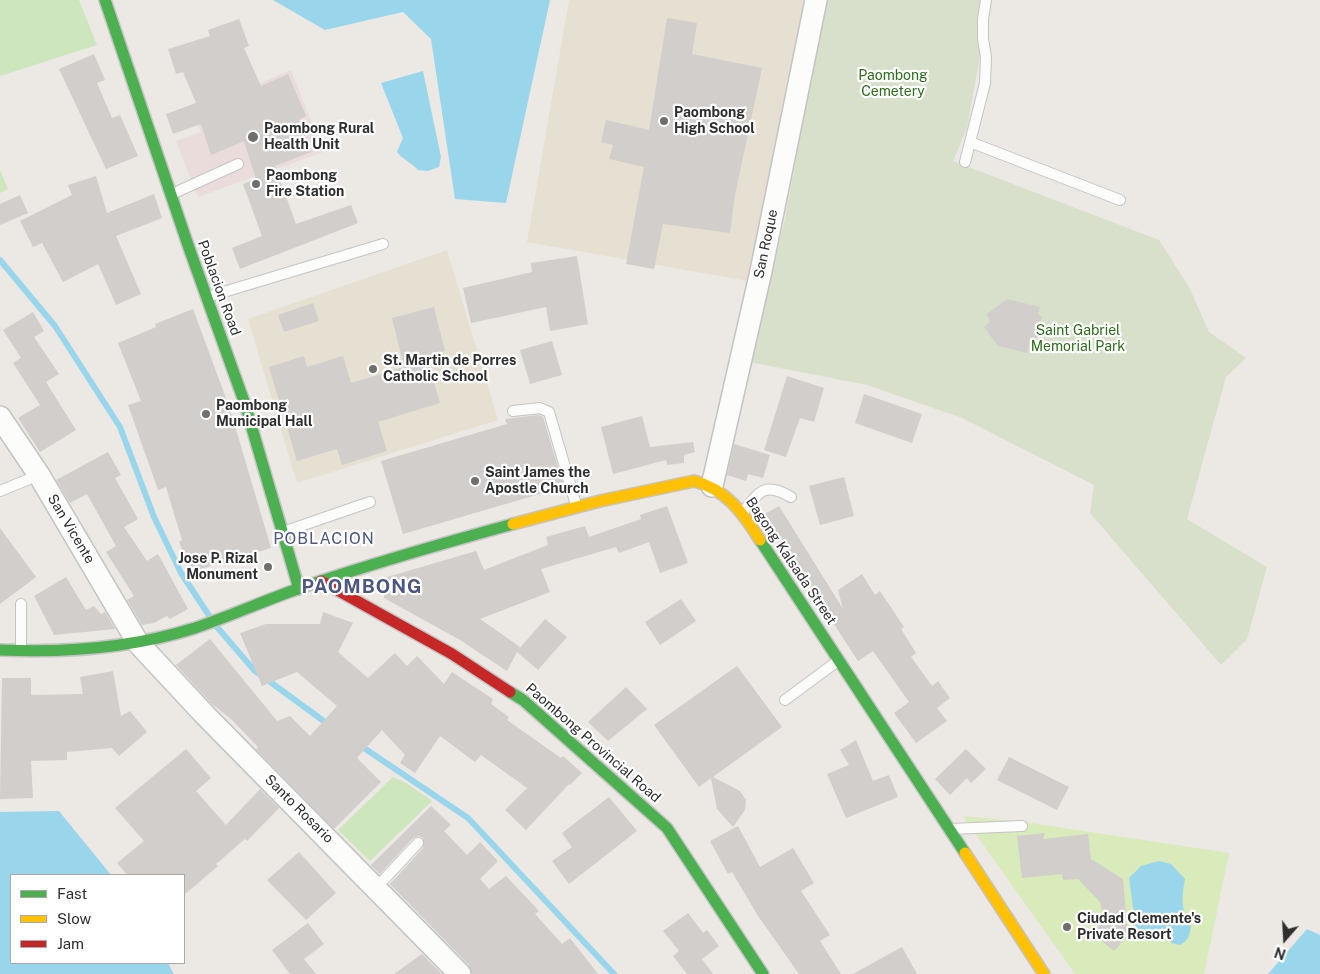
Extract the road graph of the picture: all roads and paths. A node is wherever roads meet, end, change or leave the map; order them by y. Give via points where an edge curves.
1 (105, 0) edge
2 (816, 0) edge
3 (986, 0) edge
4 (970, 142) junction
5 (965, 162) dead end
6 (238, 164) dead end
7 (171, 194) junction
8 (1120, 200) dead end
9 (383, 244) dead end
10 (207, 297) junction
11 (513, 411) dead end
12 (0, 417) edge
13 (39, 475) junction
14 (712, 486) junction
15 (0, 491) edge
16 (791, 497) dead end
17 (370, 502) dead end
18 (576, 506) junction
19 (742, 513) junction
20 (282, 532) junction
21 (320, 581) junction
22 (299, 589) junction
23 (22, 604) dead end
24 (138, 643) junction
25 (0, 650) edge
26 (21, 651) junction
27 (840, 660) junction
28 (786, 700) dead end
29 (1022, 826) dead end
30 (949, 830) junction
31 (418, 843) dead end
32 (376, 888) junction
33 (460, 974) edge
34 (763, 974) edge
35 (1044, 974) edge

1 - 7 main road, Poblacion Road
2 - 14 street, San Roque via 761,271
3 - 4 lane via 983,19 985,83
4 - 5 lane
4 - 8 lane
6 - 7 lane
7 - 10 main road, Poblacion Road
9 - 10 lane
10 - 20 main road, Poblacion Road via 245,404
11 - 18 lane via 540,408 549,412
12 - 13 street, San Vicente
13 - 15 lane
13 - 24 street, San Vicente
14 - 18 main road via 694,481
14 - 19 main road, Bagong Kalsada Street
16 - 19 lane via 771,488 763,490
17 - 20 lane
18 - 21 main road
19 - 27 main road, Bagong Kalsada Street
20 - 22 main road, Poblacion Road
21 - 22 main road
21 - 34 main road, Paombong Provincial Road via 452,654 538,712 667,828
22 - 24 main road via 194,628
23 - 26 lane
24 - 26 main road
24 - 32 street, Santo Rosario
25 - 26 main road
27 - 28 lane
27 - 30 main road, Bagong Kalsada Street
29 - 30 lane
30 - 35 main road, Bagong Kalsada Street
31 - 32 lane
32 - 33 street, Santo Rosario

